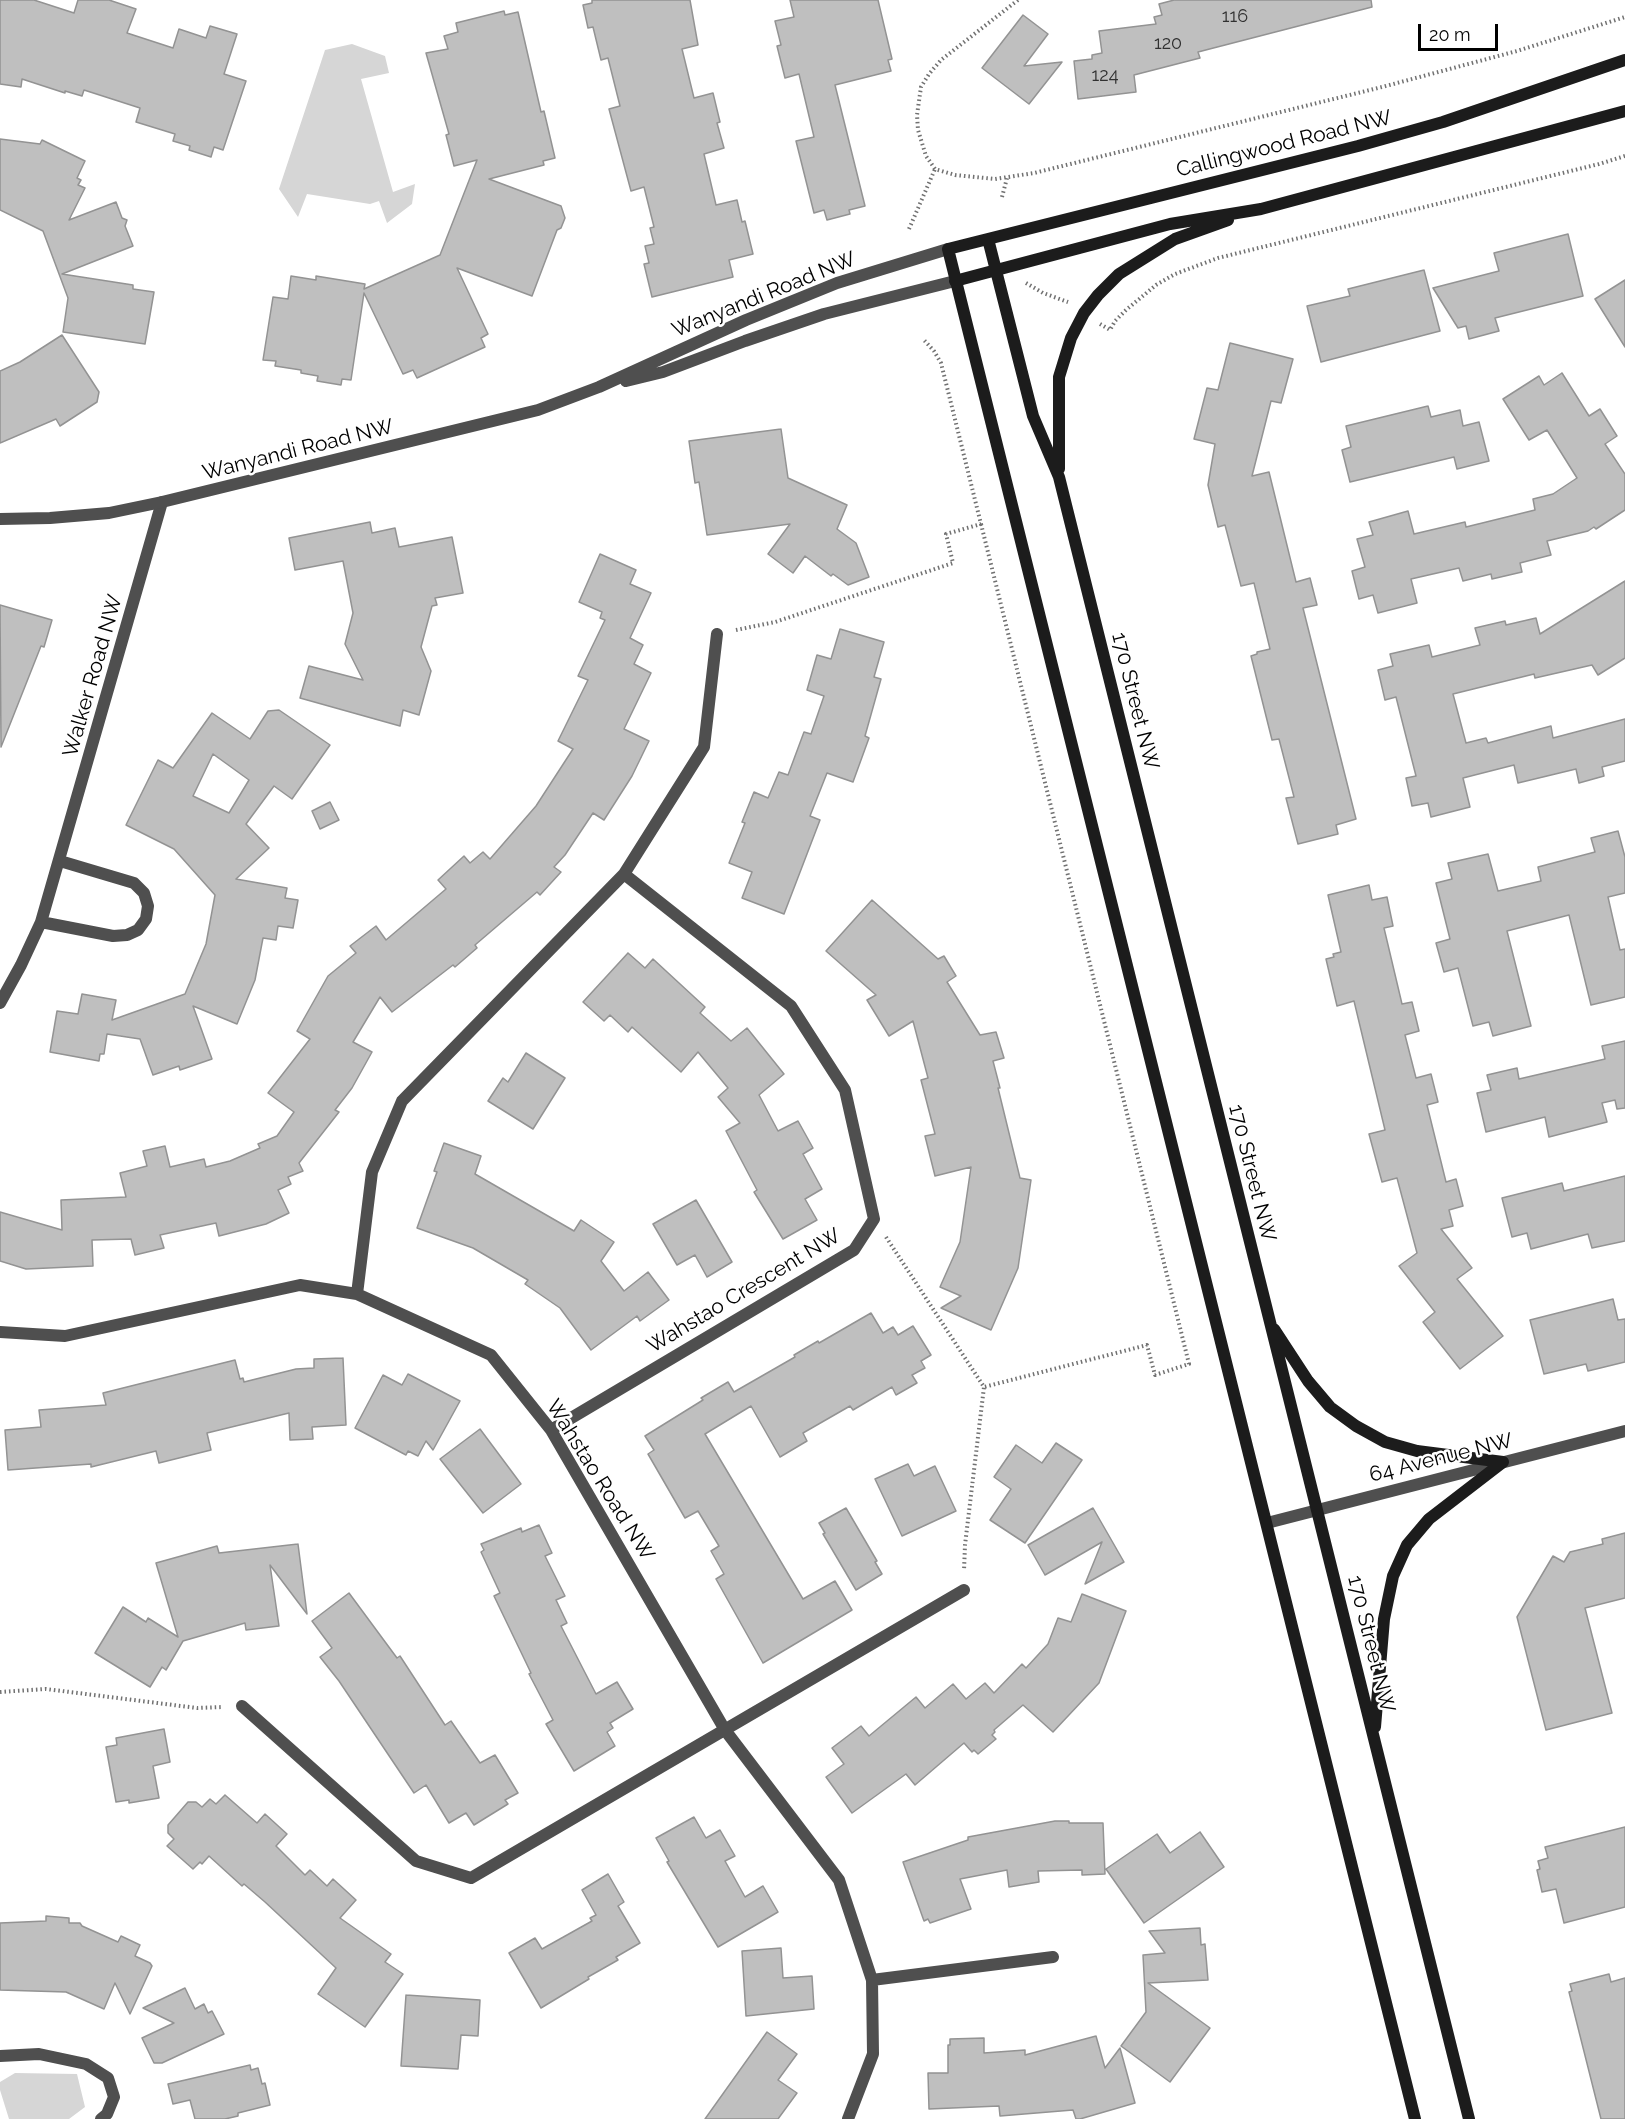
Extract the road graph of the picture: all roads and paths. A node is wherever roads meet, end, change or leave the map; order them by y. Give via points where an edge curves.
1 (1018, 0) edge
2 (1625, 17) edge
3 (1625, 60) edge
4 (1625, 111) edge
5 (1625, 156) edge
6 (935, 169) junction
7 (1007, 178) junction
8 (1002, 197) dead end
9 (1261, 209) junction
10 (909, 229) dead end
11 (988, 239) junction
12 (948, 249) junction
13 (996, 271) junction
14 (1020, 279) dead end
15 (955, 281) junction
16 (1073, 305) dead end
17 (1094, 320) dead end
18 (924, 340) dead end
19 (599, 387) junction
20 (1059, 477) junction
21 (162, 502) junction
22 (0, 519) edge
23 (981, 524) junction
24 (717, 634) joint
25 (60, 861) junction
26 (624, 874) junction
27 (41, 922) junction
28 (0, 1003) edge
29 (874, 1220) junction
30 (357, 1294) junction
31 (1268, 1320) junction
32 (0, 1332) edge
33 (984, 1387) junction
34 (551, 1430) junction
35 (1625, 1431) edge
36 (1503, 1462) junction
37 (1317, 1510) junction
38 (1267, 1523) junction
39 (964, 1590) joint
40 (0, 1692) edge
41 (242, 1706) joint
42 (725, 1730) junction
43 (1374, 1737) junction
44 (1053, 1957) dead end
45 (872, 1980) junction
46 (0, 2056) edge
47 (101, 2119) edge
48 (848, 2119) edge
49 (1415, 2119) edge
50 (1469, 2119) edge

1 - 6 path via 941,60 921,87 918,130 926,156
2 - 7 path via 1382,87
3 - 11 main road, Callingwood Road NW via 1443,122 1358,146
4 - 9 main road
5 - 17 path via 1218,258 1156,285 1126,310 1110,330
6 - 7 path via 973,178
6 - 10 path
7 - 8 path
9 - 13 main road via 1170,224
9 - 20 main road via 1175,239 1119,274 1084,313 1071,338 1059,377
11 - 12 main road, Callingwood Road NW
11 - 13 main road, 170 Street NW
12 - 15 main road
12 - 19 street, Wanyandi Road NW via 837,283
13 - 15 main road
13 - 20 main road, 170 Street NW via 1034,416
14 - 16 path
15 - 19 street, Wanyandi Road NW via 824,314 663,372
15 - 38 main road
18 - 23 path via 941,363
19 - 21 street, Wanyandi Road NW via 538,410
20 - 31 main road, 170 Street NW
21 - 22 street, Wanyandi Road NW via 109,513
21 - 25 street, Walker Road NW
23 - 24 path via 946,534 953,563 775,622
23 - 33 path via 1189,1364 1155,1375 1147,1345
24 - 26 street via 704,747
25 - 27 street, Walker Road NW
25 - 27 street via 134,883 144,893 146,919 138,930 113,936
26 - 29 street via 791,1005 845,1090
26 - 30 street via 402,1101 372,1172
27 - 28 street, Walker Road NW
29 - 33 path
29 - 34 street, Wahstao Crescent NW via 854,1250
30 - 32 street, Wahstao Road NW via 300,1285 64,1336
30 - 34 street, Wahstao Road NW via 492,1355
31 - 36 main road via 1308,1381 1330,1407 1356,1426 1385,1442 1417,1450
31 - 37 main road, 170 Street NW
33 - 39 path via 965,1545
34 - 42 street, Wahstao Road NW
35 - 36 street, 64 Avenue NW
36 - 37 street, 64 Avenue NW
36 - 43 main road via 1430,1519 1407,1545 1393,1576 1384,1619
37 - 38 street, 64 Avenue NW
37 - 43 main road, 170 Street NW
38 - 49 main road
39 - 42 street
40 - 41 path via 46,1689 197,1708
41 - 42 street via 416,1861 471,1878
42 - 45 street, Wahstao Road NW via 839,1880
43 - 50 main road, 170 Street NW
44 - 45 street
45 - 48 street, Wahstao Road NW via 873,2054
46 - 47 street via 39,2054 87,2064 108,2078 114,2097

